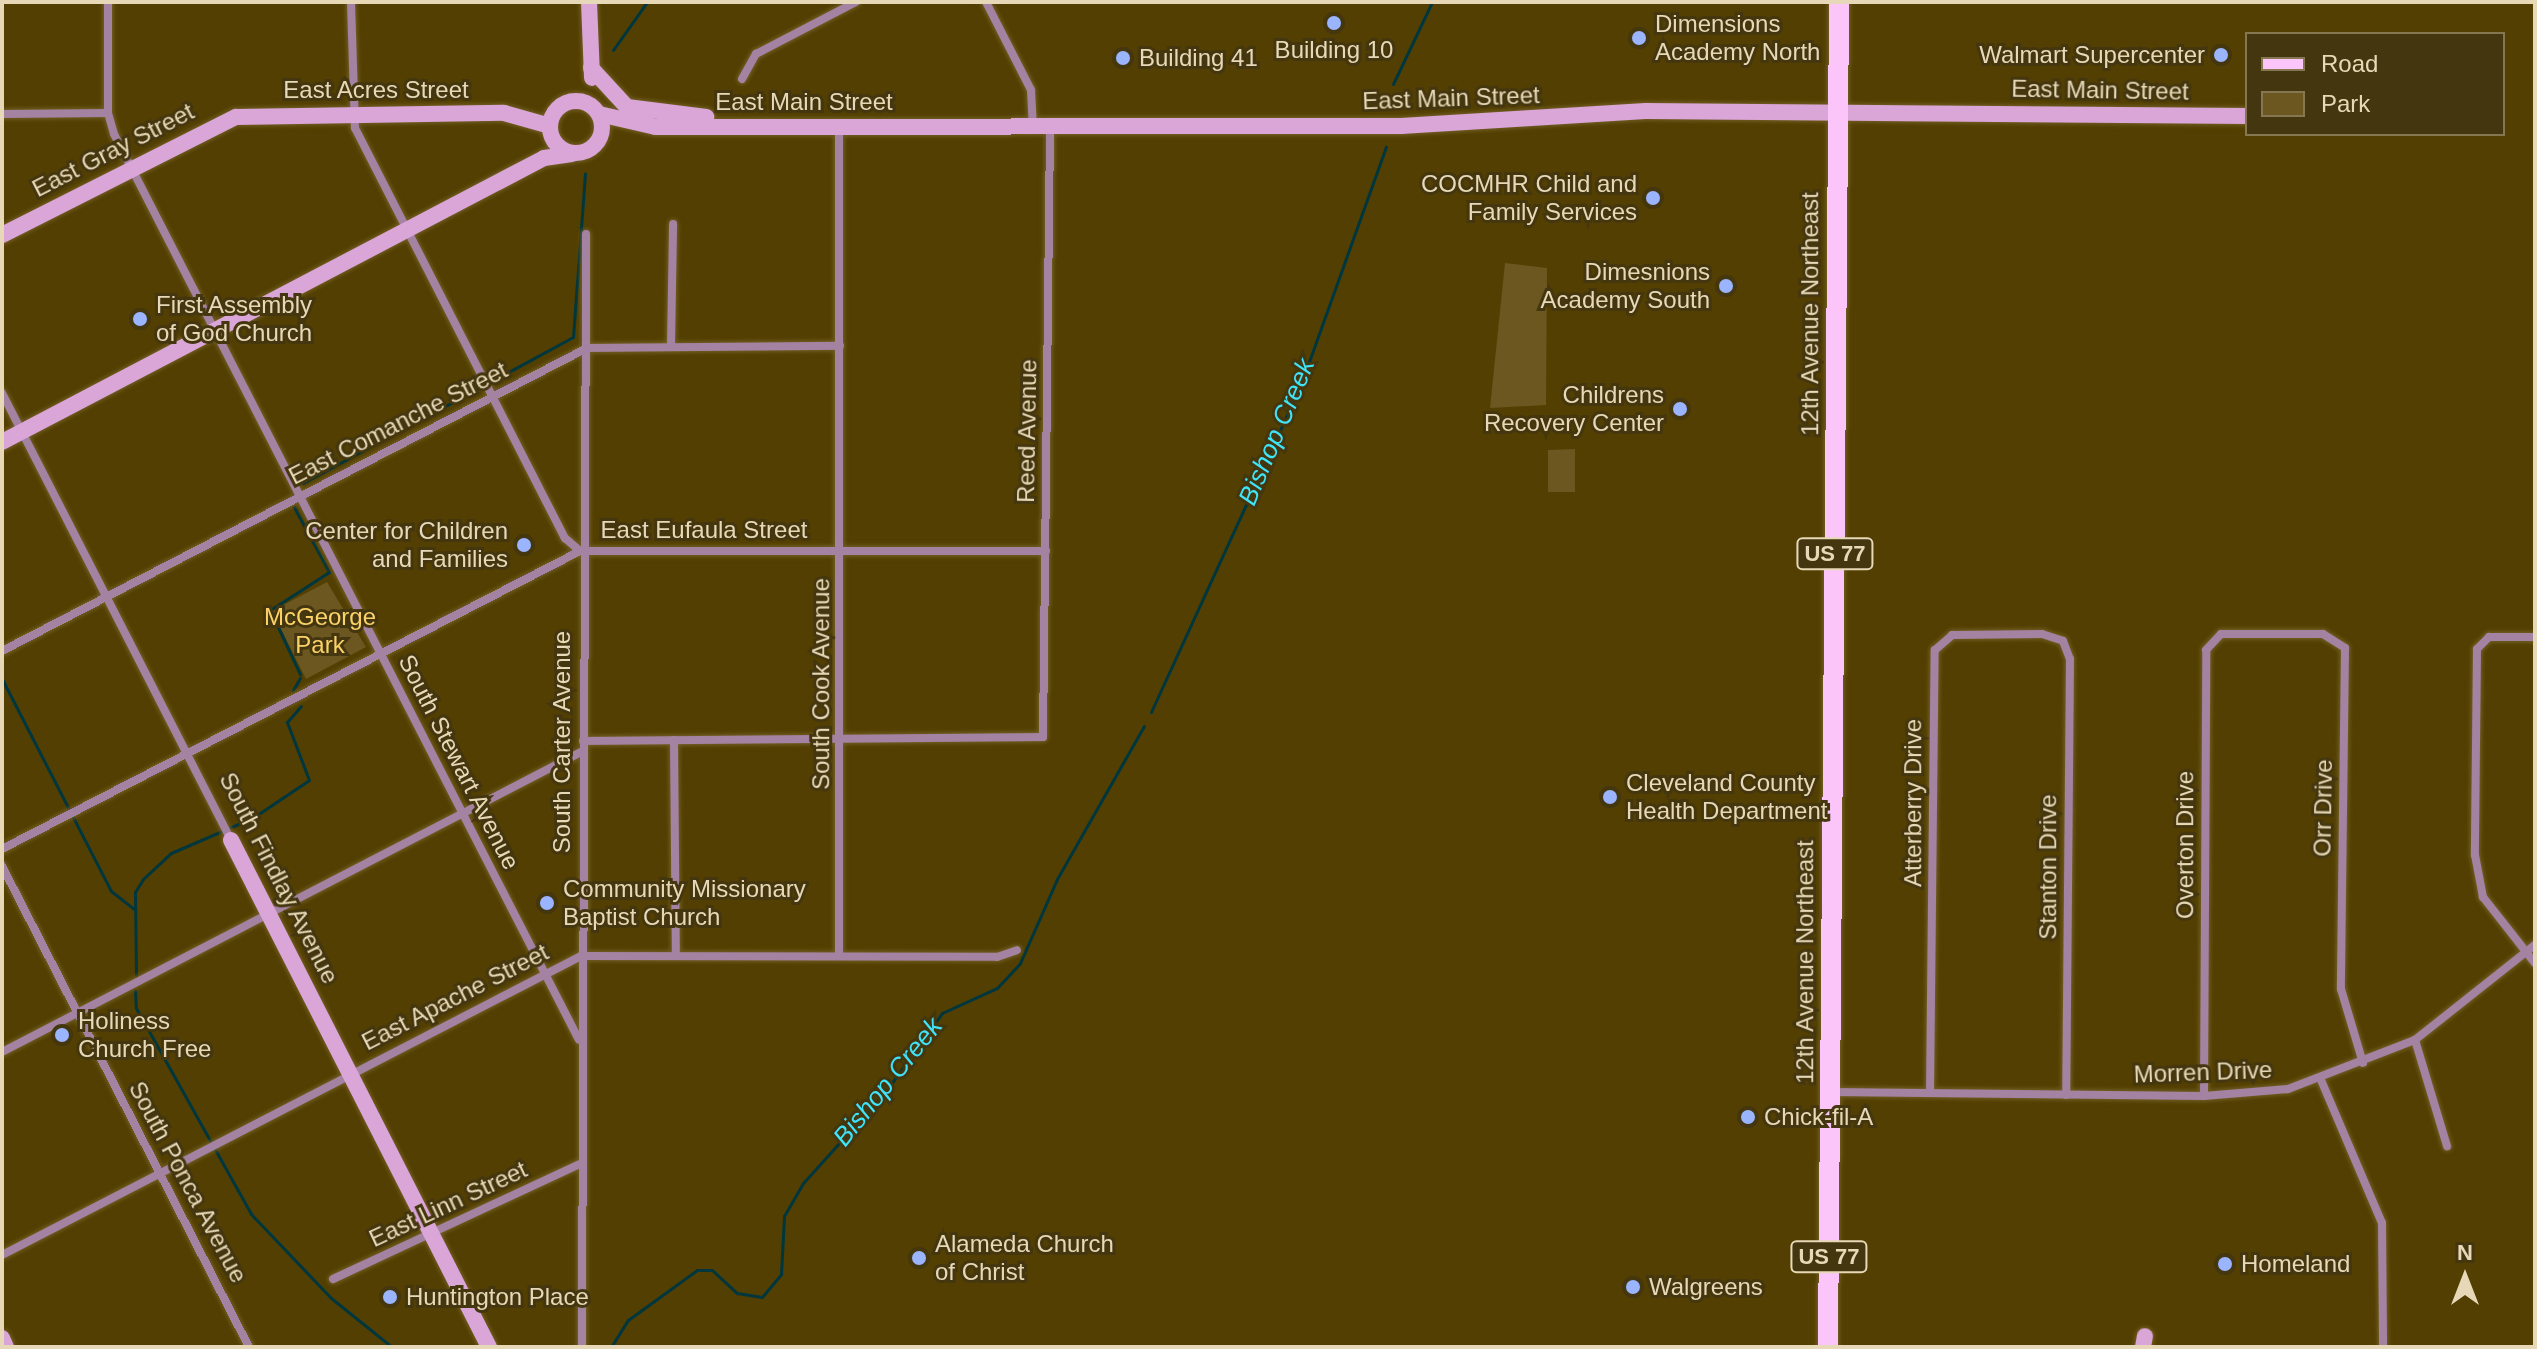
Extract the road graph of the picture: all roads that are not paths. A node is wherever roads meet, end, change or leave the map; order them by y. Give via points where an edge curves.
1 (108, 2) edge
2 (351, 2) edge
3 (589, 2) edge
4 (856, 2) edge
5 (986, 2) edge
6 (1839, 2) edge
7 (590, 60) junction
8 (742, 79) dead end
9 (566, 103) junction
10 (1837, 111) junction
11 (598, 112) junction
12 (108, 113) junction
13 (352, 113) junction
14 (504, 113) junction
15 (2, 114) edge
16 (249, 115) joint
17 (2245, 116) edge
18 (1033, 125) junction
19 (787, 126) junction
20 (839, 126) junction
21 (1050, 126) junction
22 (656, 127) junction
23 (550, 130) junction
24 (599, 141) junction
25 (572, 154) junction
26 (131, 168) junction
27 (519, 173) junction
28 (673, 224) dead end
29 (409, 232) junction
30 (586, 234) dead end
31 (2, 235) edge
32 (215, 332) junction
33 (671, 344) junction
34 (840, 346) junction
35 (587, 348) junction
36 (2, 393) edge
37 (492, 394) junction
38 (22, 432) junction
39 (2, 442) edge
40 (300, 497) junction
41 (842, 550) junction
42 (580, 551) junction
43 (1046, 551) junction
44 (107, 595) junction
45 (2253, 635) joint
46 (2535, 637) edge
47 (2063, 641) joint
48 (2, 651) edge
49 (381, 653) junction
50 (842, 739) junction
51 (674, 740) junction
52 (583, 746) junction
53 (189, 755) junction
54 (463, 814) junction
55 (231, 840) joint
56 (2, 849) edge
57 (2, 866) edge
58 (270, 914) junction
59 (2535, 945) edge
60 (1017, 950) dead end
61 (2527, 953) junction
62 (676, 954) junction
63 (839, 955) junction
64 (581, 956) junction
65 (2535, 963) edge
66 (544, 972) junction
67 (77, 1014) junction
68 (579, 1040) junction
69 (2415, 1040) junction
70 (2, 1052) edge
71 (2363, 1063) junction
72 (353, 1073) junction
73 (2321, 1080) junction
74 (1830, 1092) junction
75 (1930, 1093) junction
76 (2066, 1095) junction
77 (2204, 1096) junction
78 (2447, 1146) dead end
79 (580, 1164) junction
80 (160, 1173) junction
81 (435, 1233) junction
82 (2, 1255) edge
83 (333, 1279) dead end
84 (2, 1338) edge
85 (6, 1347) edge
86 (249, 1347) edge
87 (489, 1347) edge
88 (582, 1347) edge
89 (1828, 1347) edge
90 (2383, 1347) edge

1 - 12 street
2 - 13 street
3 - 7 street
4 - 8 street via 756,54
5 - 18 street via 1031,90
6 - 10 main road, 12th Avenue Northeast / US 77
7 - 9 street
7 - 11 street
7 - 19 street via 607,92 637,110
9 - 11 street
9 - 14 street, East Acres Street
9 - 23 street
10 - 17 street, East Main Street
10 - 21 street, East Main Street via 1646,111 1401,126
10 - 74 main road, 12th Avenue Northeast / US 77
11 - 22 street, East Main Street
11 - 24 street
12 - 15 street
12 - 26 street, South Stewart Avenue
13 - 14 street, East Acres Street
13 - 16 street, East Acres Street
13 - 29 street
14 - 23 street, East Acres Street
16 - 26 street, East Gray Street
18 - 20 street, East Main Street
18 - 21 street, East Main Street
19 - 20 street, East Main Street
19 - 22 street, East Main Street
20 - 34 street, South Cook Avenue
21 - 43 street, Reed Avenue
22 - 24 street, East Main Street
23 - 25 street
23 - 27 street
24 - 25 street
25 - 27 street
26 - 31 street, East Gray Street
26 - 32 street, South Stewart Avenue
27 - 29 street
28 - 33 street
29 - 32 street
29 - 37 street
30 - 35 street, South Carter Avenue
32 - 38 street
32 - 40 street, South Stewart Avenue
33 - 34 street, East Comanche Street
33 - 35 street, East Comanche Street
34 - 41 street, South Cook Avenue
35 - 37 street, East Comanche Street
35 - 42 street, South Carter Avenue
36 - 38 street, South Findlay Avenue
37 - 40 street, East Comanche Street
37 - 42 street via 565,538
38 - 39 street
38 - 44 street, South Findlay Avenue
40 - 44 street, East Comanche Street
40 - 49 street, South Stewart Avenue
41 - 42 street, East Eufaula Street
41 - 43 street, East Eufaula Street
41 - 50 street, South Cook Avenue
42 - 49 street, East Eufaula Street
42 - 52 street, South Carter Avenue
43 - 50 street, Reed Avenue via 1043,737
44 - 48 street, East Comanche Street
44 - 53 street, South Findlay Avenue
45 - 71 street, Orr Drive via 2331,635 2345,648 2341,989
45 - 77 street, Overton Drive via 2221,634 2206,650
46 - 61 street via 2489,637 2476,655 2475,871 2489,908
47 - 75 street, Atterberry Drive via 1961,634 1935,650
47 - 76 street, Stanton Drive via 2070,659
49 - 53 street, East Eufaula Street
49 - 54 street, South Stewart Avenue
50 - 51 street
50 - 63 street, South Cook Avenue
51 - 52 street
51 - 62 street
52 - 54 street
52 - 64 street, South Carter Avenue
53 - 55 street, South Findlay Avenue
53 - 56 street, East Eufaula Street
54 - 58 street
54 - 66 street, South Stewart Avenue
55 - 58 street, South Findlay Avenue
57 - 67 street, South Ponca Avenue
58 - 67 street
58 - 72 street, South Findlay Avenue
59 - 61 street, Morren Drive
60 - 63 street, East Apache Street via 997,957
61 - 65 street
61 - 69 street, Morren Drive
62 - 63 street, East Apache Street
62 - 64 street, East Apache Street
64 - 66 street, East Apache Street
64 - 68 street, South Carter Avenue
66 - 68 street, South Stewart Avenue
66 - 72 street, East Apache Street
67 - 70 street
67 - 80 street, South Ponca Avenue
68 - 79 street, South Carter Avenue
69 - 71 street, Morren Drive
69 - 78 street
71 - 73 street, Morren Drive
72 - 80 street, East Apache Street
72 - 81 street, South Findlay Avenue
73 - 77 street, Morren Drive
73 - 90 street via 2384,1228
74 - 75 street, Morren Drive
74 - 89 main road, 12th Avenue Northeast / US 77
75 - 76 street, Morren Drive
76 - 77 street, Morren Drive
79 - 81 street, East Linn Street
79 - 88 street, South Carter Avenue
80 - 82 street, East Apache Street
80 - 86 street, South Ponca Avenue
81 - 83 street, East Linn Street
81 - 87 street, South Findlay Avenue
84 - 85 street

